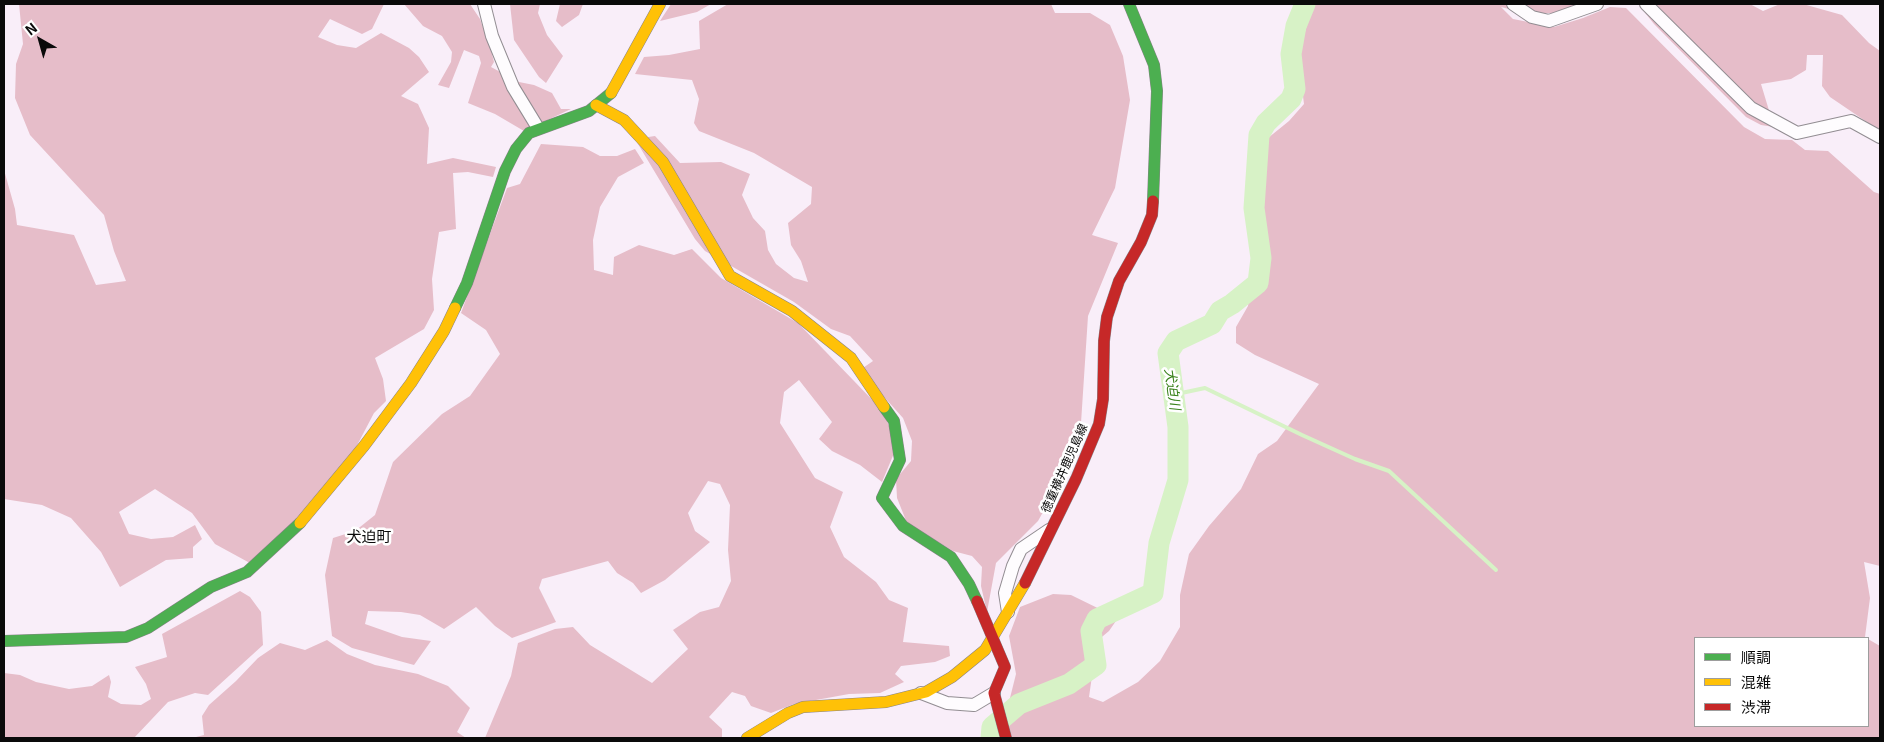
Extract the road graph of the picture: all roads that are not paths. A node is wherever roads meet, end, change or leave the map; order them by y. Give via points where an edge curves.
1 (484, 4) edge
2 (660, 4) edge
3 (1129, 4) edge
4 (1513, 4) edge
5 (1597, 4) edge
6 (1646, 4) edge
7 (596, 105) junction
8 (538, 128) junction
9 (1880, 137) edge
10 (1053, 528) junction
11 (1008, 614) junction
12 (994, 637) junction
13 (4, 641) edge
14 (921, 693) junction
15 (994, 693) junction
16 (747, 738) edge
17 (1006, 738) edge

1 - 8 street via 492,36 513,87
2 - 7 street via 620,82
3 - 10 street, 徳重横井鹿児島線 via 1154,65 1157,91 1152,215 1112,300 1104,341 1099,424
4 - 5 street via 1532,17 1549,21
6 - 9 street via 1751,108 1798,134 1851,120
7 - 8 street
7 - 12 street via 624,120 663,162 730,276 792,311 851,358 894,421 900,460 882,498 903,526 951,557 969,584
8 - 13 street via 529,133 516,149 467,283 444,330 411,383 364,446 293,531 247,572 211,587 148,628 126,636
10 - 11 street, 徳重横井鹿児島線
10 - 11 street via 1021,549 1006,592
11 - 12 street, 徳重横井鹿児島線
12 - 14 street, 徳重横井鹿児島線 via 984,650 952,677
12 - 15 street via 1005,667
14 - 15 street via 947,703 974,704
14 - 16 street, 徳重横井鹿児島線 via 886,702 803,707
15 - 17 street

